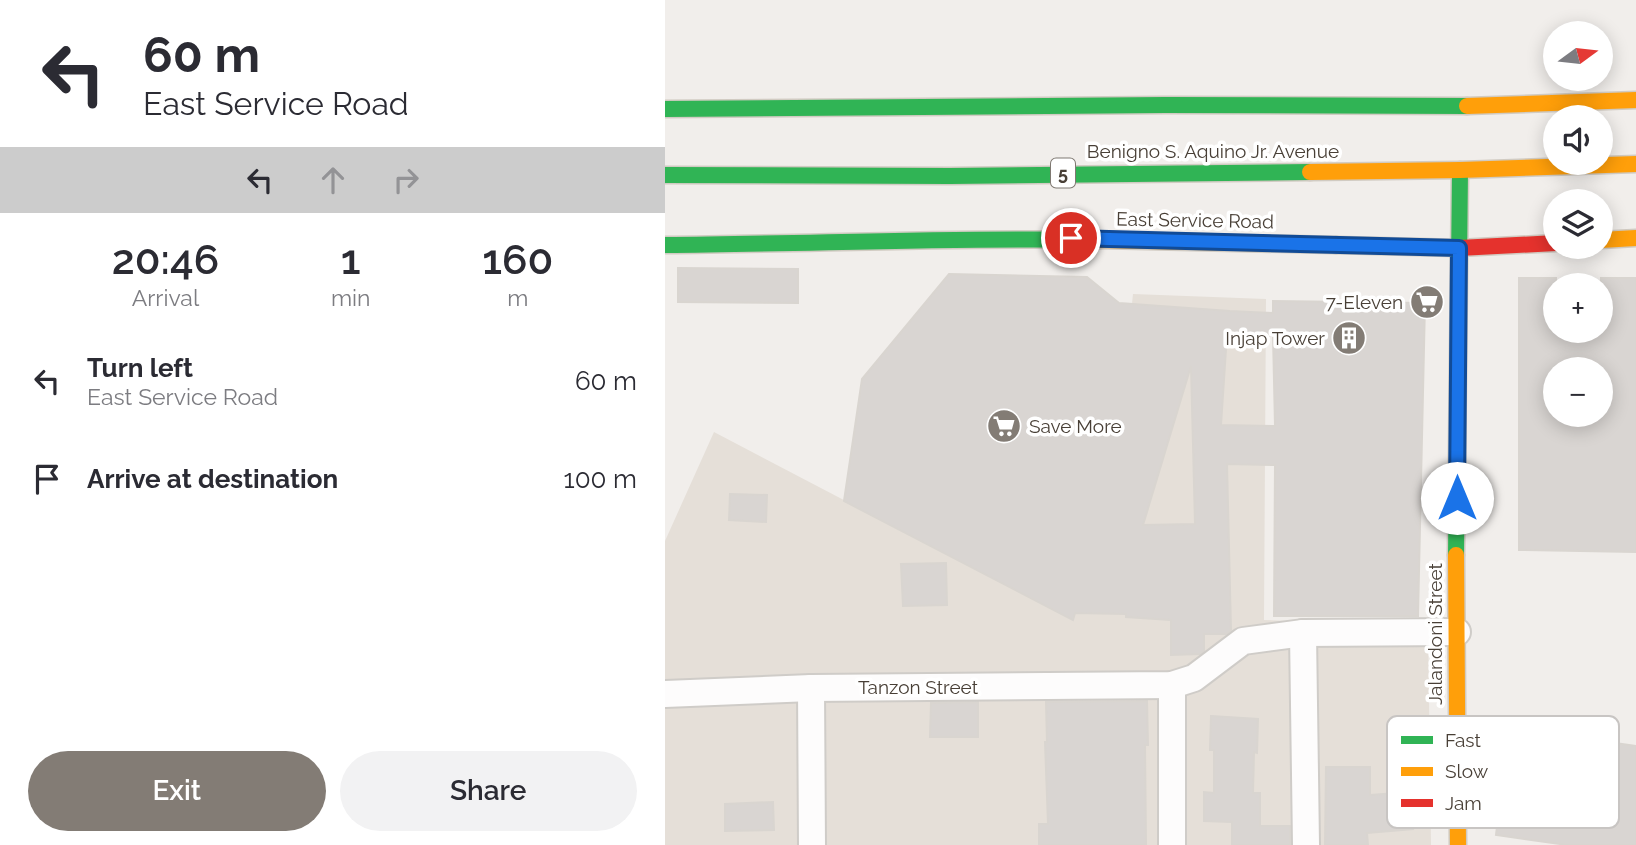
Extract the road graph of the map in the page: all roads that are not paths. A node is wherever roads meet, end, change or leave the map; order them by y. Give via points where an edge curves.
1 (1636, 100) edge
2 (665, 109) edge
3 (1636, 164) edge
4 (1460, 170) junction
5 (665, 175) edge
6 (1636, 238) edge
7 (1613, 239) edge
8 (1543, 244) edge
9 (665, 245) edge
10 (1459, 248) junction
11 (1457, 632) junction
12 (1303, 633) junction
13 (1172, 684) junction
14 (811, 688) junction
15 (665, 694) edge
16 (1457, 716) edge
17 (812, 845) edge
18 (1172, 845) edge
19 (1306, 845) edge

1 - 2 main road via 1462,106
3 - 4 main road, Benigno S. Aquino Jr. Avenue / 5
4 - 5 main road, Benigno S. Aquino Jr. Avenue / 5
4 - 10 main road, Jalandoni Street
6 - 7 main road
8 - 10 main road, East Service Road
9 - 10 main road, East Service Road via 990,237
10 - 11 main road, Jalandoni Street
11 - 12 street
11 - 16 main road, Jalandoni Street
12 - 13 street via 1243,640 1194,678
12 - 19 street
13 - 14 street, Tanzon Street
13 - 18 street
14 - 15 street, Tanzon Street
14 - 17 street

